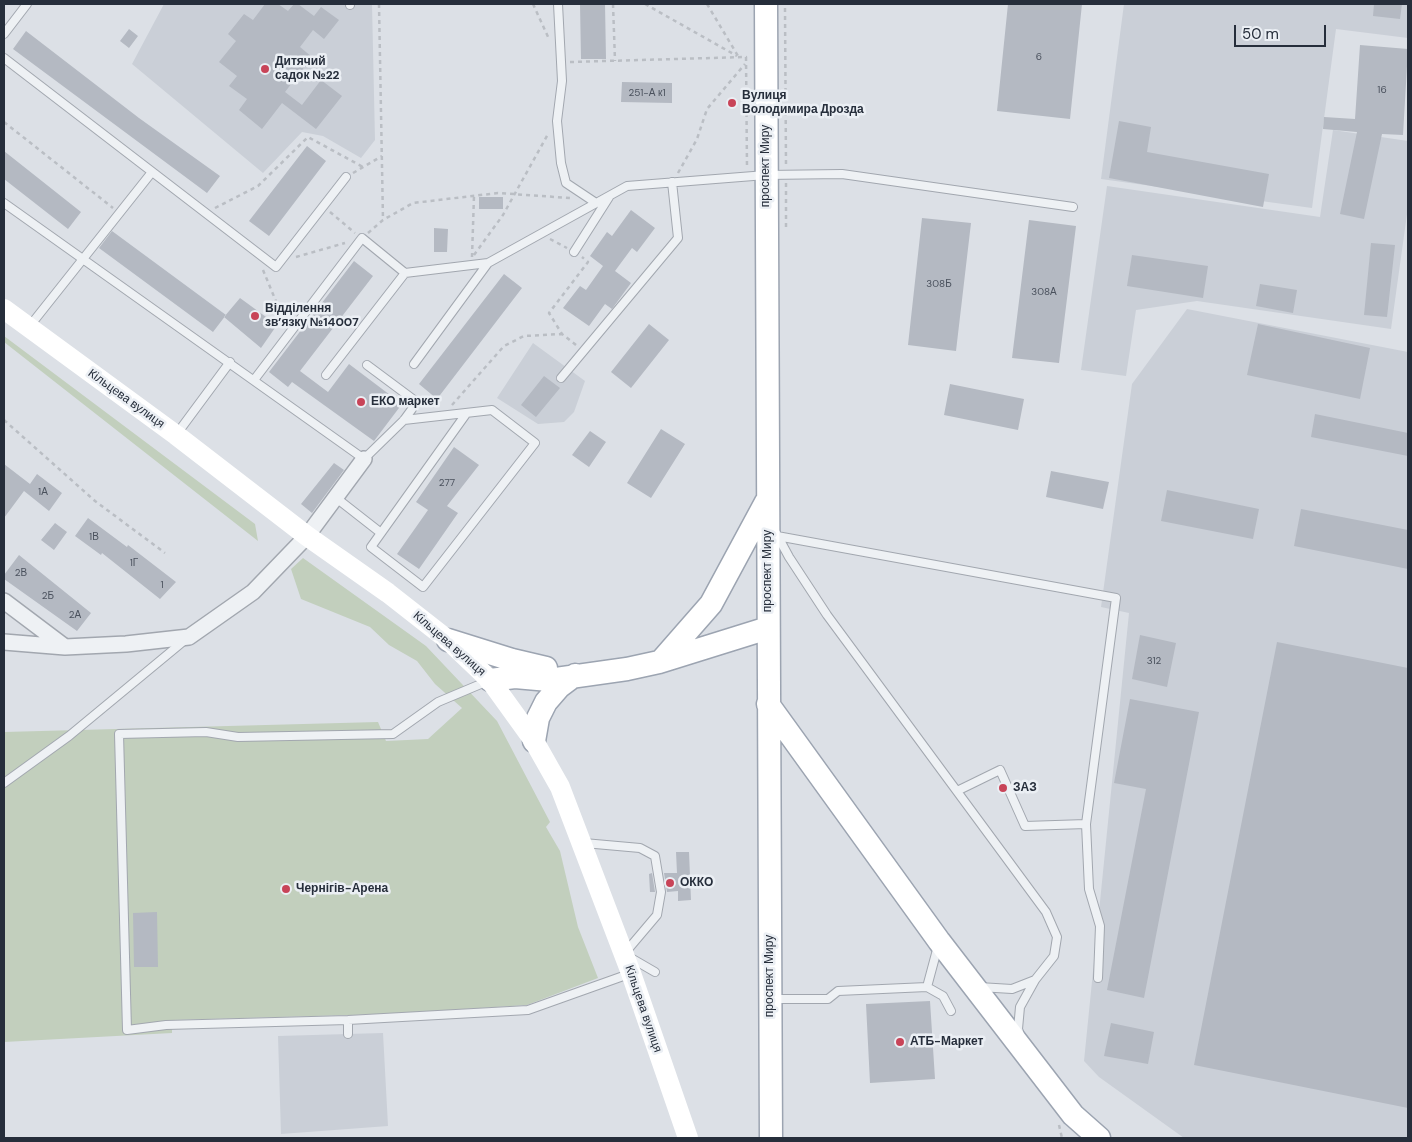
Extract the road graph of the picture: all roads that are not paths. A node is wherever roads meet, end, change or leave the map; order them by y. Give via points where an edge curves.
1 (27, 4) edge
2 (558, 4) edge
3 (766, 4) edge
4 (4, 34) edge
5 (4, 58) edge
6 (152, 172) junction
7 (766, 175) junction
8 (346, 178) road end
9 (672, 182) junction
10 (610, 195) junction
11 (4, 203) edge
12 (596, 203) junction
13 (1073, 207) dead end
14 (574, 252) road end
15 (82, 260) junction
16 (488, 263) junction
17 (405, 273) junction
18 (4, 309) edge
19 (28, 328) junction
20 (230, 362) junction
21 (414, 364) dead end
22 (367, 366) dead end
23 (326, 375) dead end
24 (560, 378) dead end
25 (254, 380) junction
26 (466, 414) junction
27 (404, 420) junction
28 (176, 435) junction
29 (364, 460) junction
30 (335, 497) junction
31 (768, 498) junction
32 (381, 533) junction
33 (307, 536) junction
34 (777, 536) junction
35 (4, 601) edge
36 (768, 628) junction
37 (189, 637) junction
38 (448, 640) junction
39 (4, 642) edge
40 (65, 647) junction
41 (659, 662) junction
42 (576, 675) junction
43 (490, 680) junction
44 (768, 704) junction
45 (534, 741) junction
46 (4, 783) edge
47 (957, 791) junction
48 (1086, 824) junction
49 (583, 843) junction
50 (939, 941) junction
51 (624, 954) junction
52 (955, 962) junction
53 (933, 971) junction
54 (655, 972) dead end
55 (631, 973) junction
56 (1098, 978) dead end
57 (1035, 980) junction
58 (927, 987) junction
59 (974, 987) junction
60 (770, 999) junction
61 (951, 1011) dead end
62 (348, 1020) junction
63 (348, 1034) dead end
64 (1024, 1052) junction
65 (768, 1137) edge
66 (688, 1138) edge
67 (1099, 1138) edge

1 - 4 lane
2 - 12 lane via 562,81 557,121 561,163 566,183
3 - 7 main road, проспект Миру
5 - 6 lane
6 - 8 lane via 276,267
6 - 15 lane
7 - 9 lane
7 - 13 lane via 842,174
7 - 31 main road, проспект Миру
9 - 10 lane via 627,186
9 - 24 lane via 678,238
10 - 12 lane
10 - 14 lane
11 - 15 lane
12 - 16 lane
15 - 19 lane
15 - 20 lane
16 - 17 lane via 472,262
16 - 21 lane
17 - 23 lane
17 - 25 lane via 362,238
18 - 19 main road, Кільцева вулиця
19 - 28 main road, Кільцева вулиця
20 - 25 lane
20 - 28 lane
22 - 27 lane via 414,400
25 - 29 lane
26 - 27 lane
26 - 32 lane
26 - 32 lane via 492,410 535,443 423,587 371,547
27 - 29 lane
28 - 33 main road, Кільцева вулиця
29 - 30 street
30 - 32 lane
30 - 33 street
31 - 34 lane
31 - 36 main road, проспект Миру
31 - 41 main road via 711,604
33 - 37 street via 253,592
33 - 38 main road, Кільцева вулиця
34 - 47 lane via 827,615
34 - 48 lane via 1116,598
35 - 40 street
36 - 41 main road
36 - 44 main road, проспект Миру
37 - 40 street
37 - 46 lane via 69,736
38 - 42 main road
38 - 43 main road, Кільцева вулиця
39 - 40 street
41 - 42 main road
42 - 43 main road via 549,680 515,677
42 - 45 main road via 546,702 538,718
43 - 45 main road, Кільцева вулиця
43 - 62 lane via 438,702 393,734 238,737 206,732 119,734 128,1030 166,1025
44 - 50 main road
44 - 60 main road, проспект Миру
45 - 49 main road, Кільцева вулиця via 560,787
47 - 48 lane via 1000,770 1025,826
47 - 57 lane via 1046,912 1057,937 1054,956
48 - 56 lane via 1089,889 1100,926
49 - 51 main road, Кільцева вулиця
49 - 51 lane via 640,848 655,856 661,892 657,915
50 - 52 main road
50 - 53 lane
51 - 54 lane
51 - 55 main road, Кільцева вулиця
52 - 53 lane
52 - 59 main road
53 - 58 lane
55 - 62 lane via 528,1010
55 - 66 main road, Кільцева вулиця
57 - 59 lane via 1012,989
57 - 64 lane via 1020,1007 1018,1029
58 - 60 lane via 838,991 828,999
58 - 61 lane via 943,996
59 - 64 main road
60 - 65 main road, проспект Миру
62 - 63 lane
64 - 67 main road via 1073,1114

